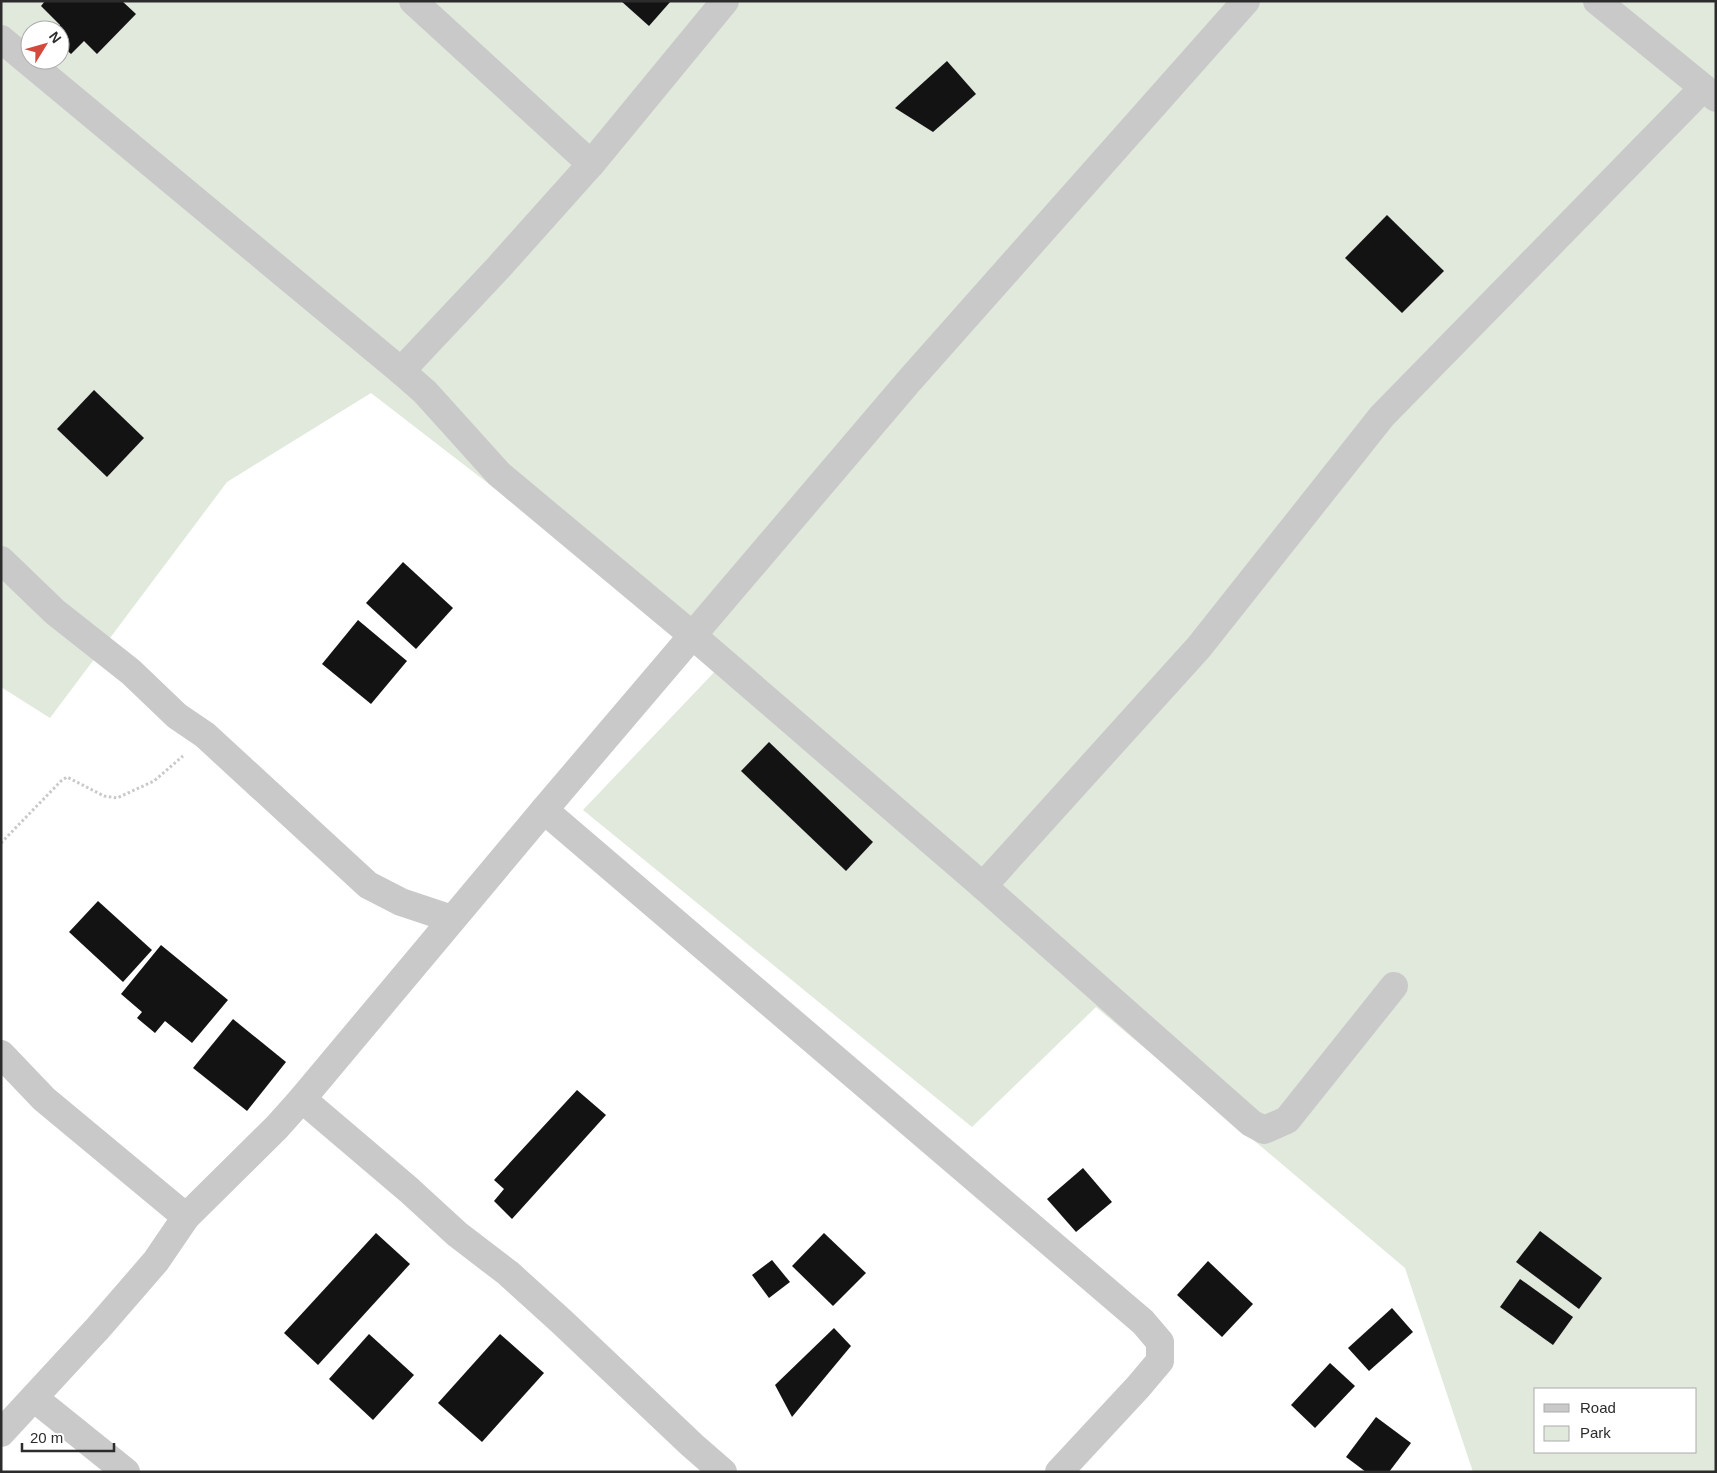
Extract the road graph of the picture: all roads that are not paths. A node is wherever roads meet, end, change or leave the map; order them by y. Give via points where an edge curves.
1 (413, 1) edge
2 (725, 1) edge
3 (1246, 1) edge
4 (1597, 1) edge
5 (1, 39) edge
6 (1710, 93) edge
7 (591, 164) junction
8 (401, 371) junction
9 (1, 560) edge
10 (692, 635) junction
11 (544, 810) junction
12 (983, 886) junction
13 (452, 918) junction
14 (1394, 986) dead end
15 (1, 1054) edge
16 (302, 1099) junction
17 (186, 1217) junction
18 (34, 1398) junction
19 (1, 1434) edge
20 (126, 1472) edge
21 (723, 1472) edge
22 (1058, 1472) edge

1 - 7 street
2 - 7 street
3 - 10 street via 909,381
4 - 6 street
5 - 8 street
6 - 12 street via 1382,416 1199,647
7 - 8 street
8 - 10 street via 425,392 498,474
9 - 13 street via 55,612 131,672 176,716 205,735 368,885 401,902
10 - 11 street
10 - 12 street
11 - 13 street
11 - 22 street via 1143,1322 1160,1342 1160,1361
12 - 14 street via 1251,1123 1264,1130 1287,1120
13 - 16 street
15 - 17 street via 44,1099
16 - 17 street
16 - 21 street via 457,1234 508,1274
17 - 18 street via 156,1262
18 - 19 street
18 - 20 street

